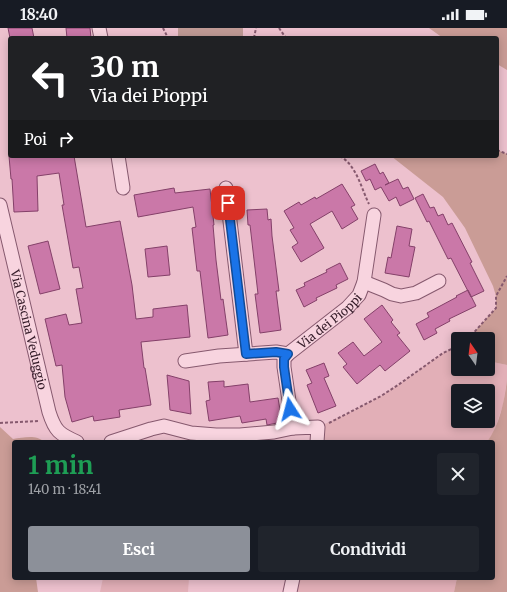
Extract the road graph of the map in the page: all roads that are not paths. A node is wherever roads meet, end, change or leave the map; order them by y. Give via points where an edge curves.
1 (118, 158) edge
2 (122, 188) dead end
3 (226, 188) dead end
4 (0, 205) edge
5 (374, 215) road end
6 (439, 281) dead end
7 (364, 282) junction
8 (246, 354) junction
9 (288, 354) junction
10 (186, 361) dead end
11 (293, 428) junction
12 (73, 440) edge
13 (117, 440) edge
14 (317, 440) edge
15 (293, 580) edge
16 (290, 592) edge

1 - 2 street
3 - 8 street
4 - 12 street, Via Cascina Veduggio via 51,420 60,433
5 - 7 street, Via dei Pioppi
6 - 7 street, Via dei Pioppi via 416,293 401,296
7 - 9 street, Via dei Pioppi via 359,295 347,308
8 - 9 street, Via dei Pioppi
8 - 10 street, Via dei Pioppi
9 - 11 street, Via dei Pioppi via 284,359 284,367
11 - 13 street via 253,434 216,435 191,433 164,426
11 - 14 street via 318,427
15 - 16 street

